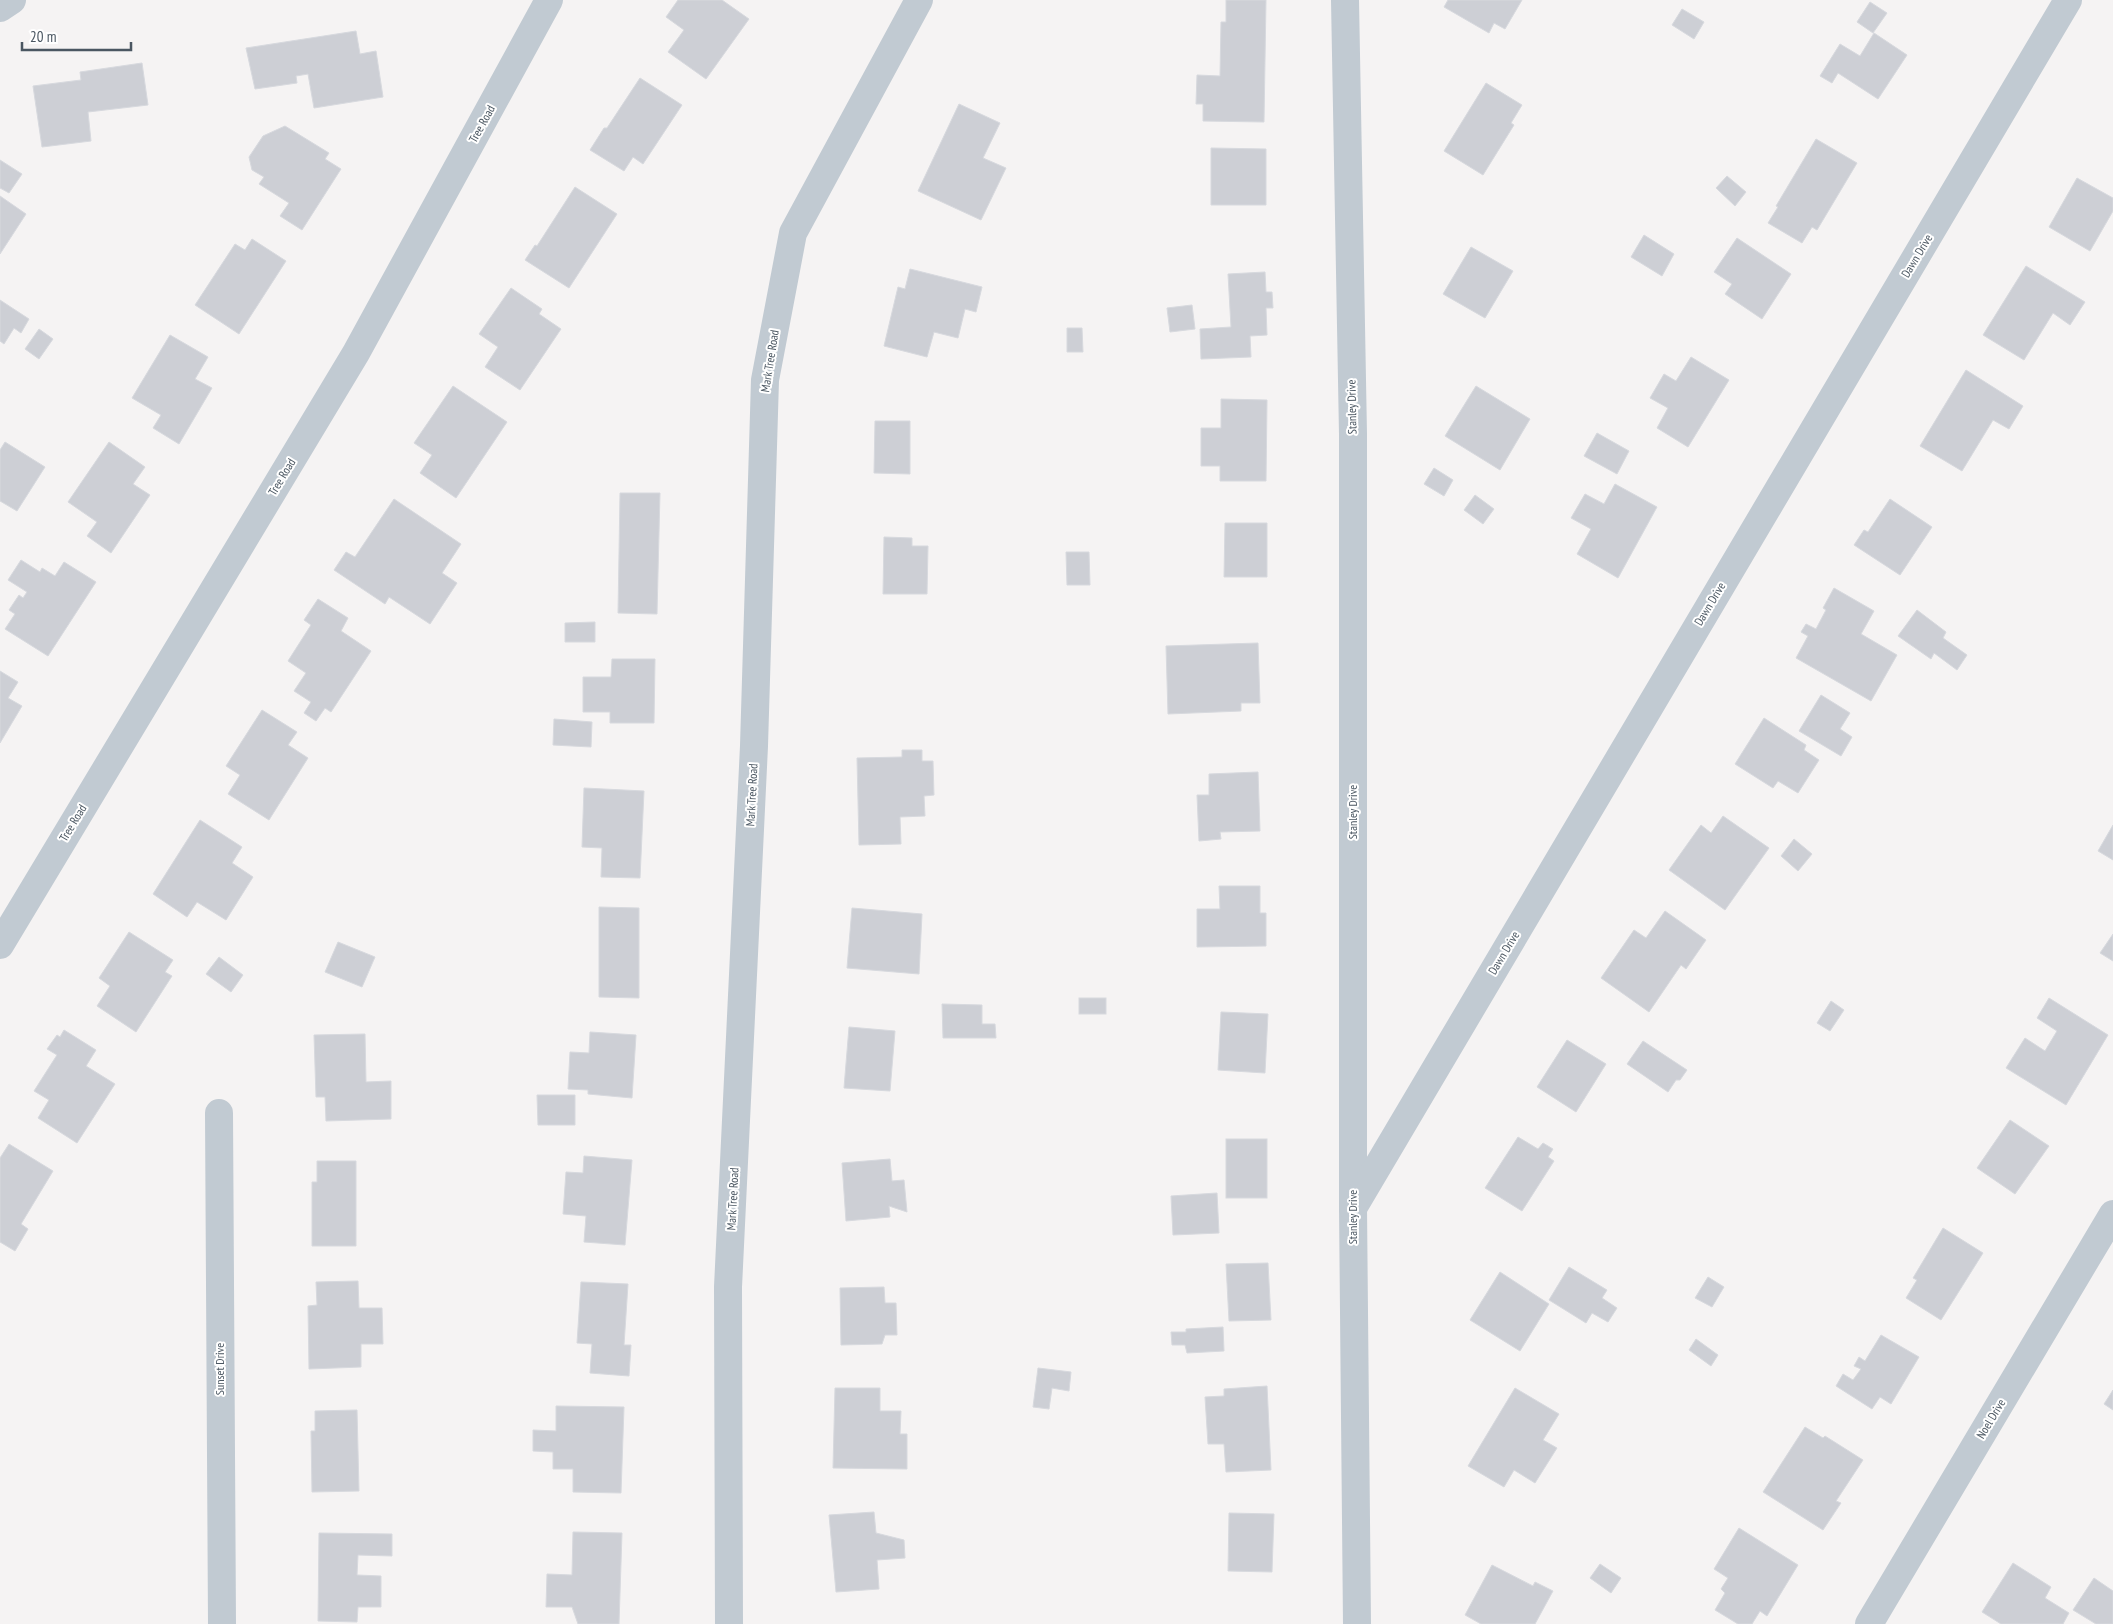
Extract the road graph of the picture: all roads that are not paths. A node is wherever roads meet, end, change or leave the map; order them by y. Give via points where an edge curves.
1 (12, 0) edge
2 (549, 0) edge
3 (919, 0) edge
4 (1345, 0) edge
5 (2068, 0) edge
6 (0, 8) edge
7 (0, 945) edge
8 (219, 1113) dead end
9 (1352, 1208) junction
10 (2113, 1214) edge
11 (222, 1624) edge
12 (729, 1624) edge
13 (1357, 1624) edge
14 (1868, 1624) edge

1 - 6 street
2 - 7 street, Tree Road via 356,353
3 - 12 street, Mark Tree Road via 793,233 765,380 754,746 728,1287
4 - 9 street, Stanley Drive via 1353,434
5 - 9 street, Dawn Drive
8 - 11 street, Sunset Drive
9 - 13 street, Stanley Drive
10 - 14 street, Noel Drive

